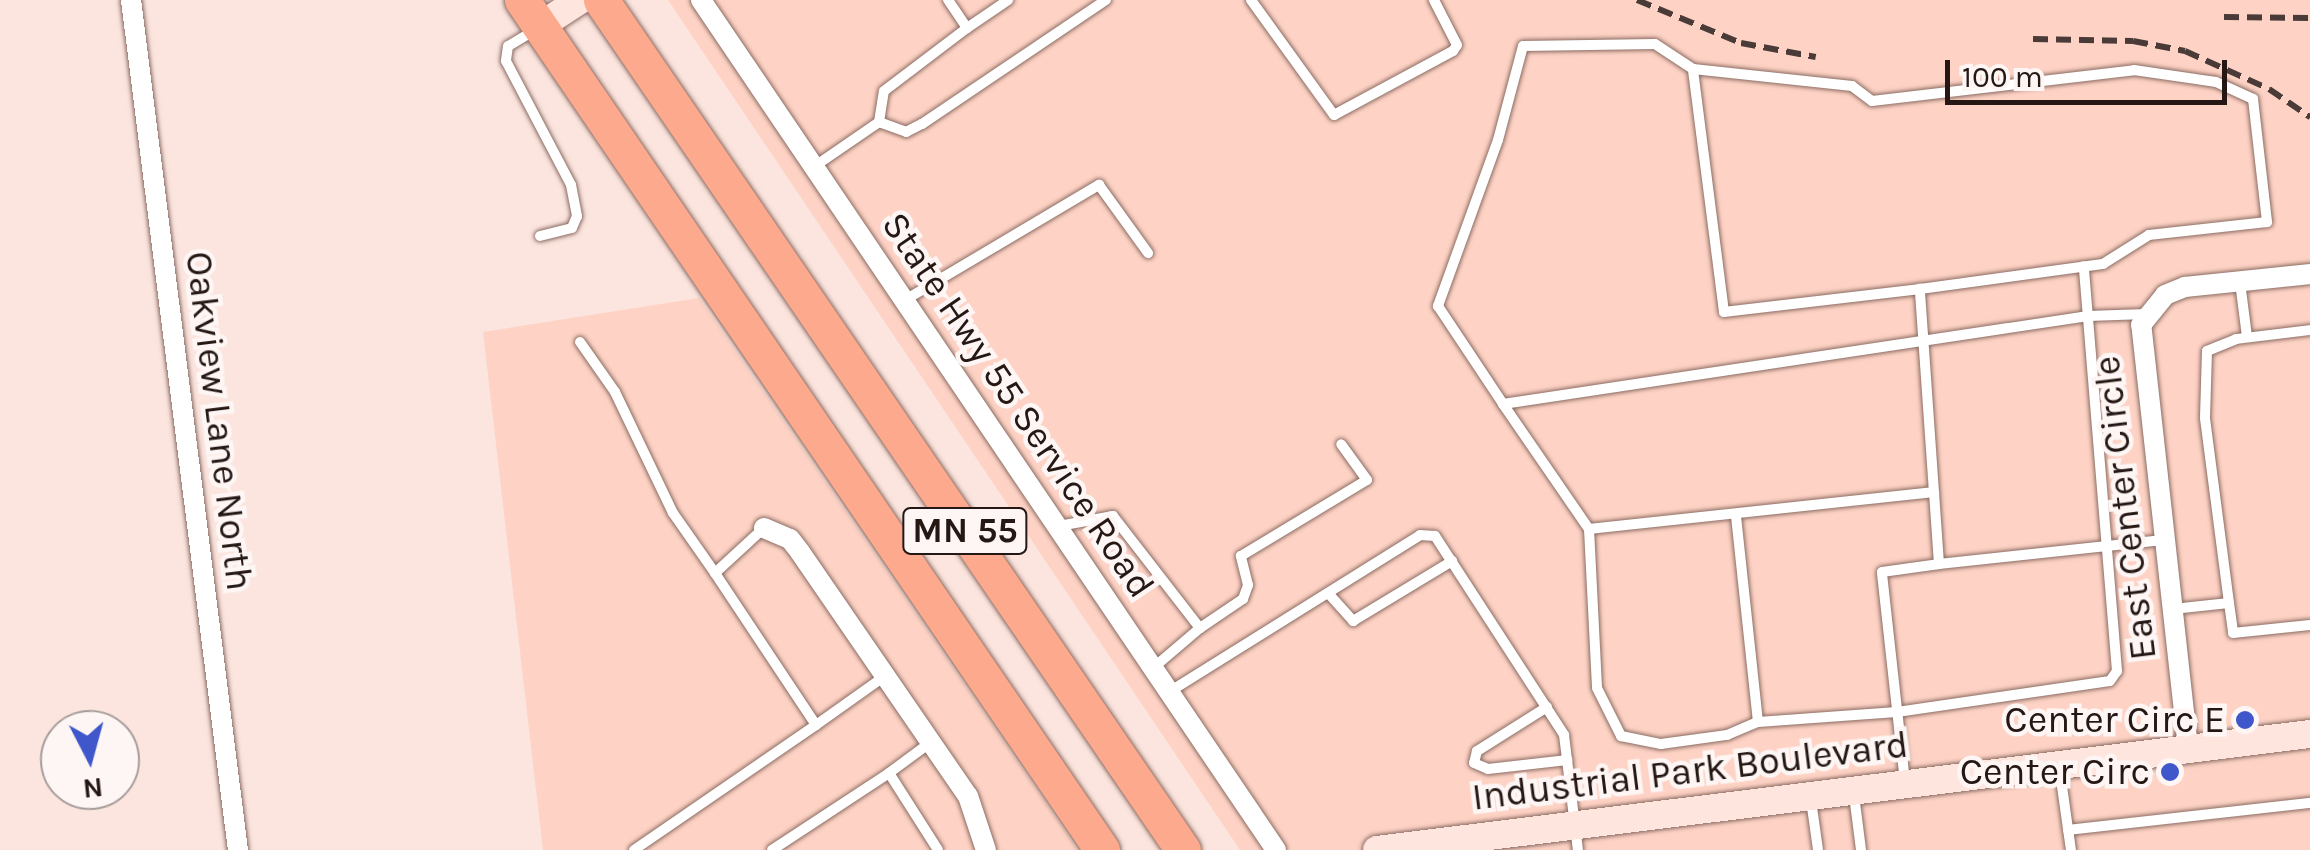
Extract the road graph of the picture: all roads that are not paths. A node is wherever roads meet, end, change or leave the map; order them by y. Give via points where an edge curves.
1 (131, 0) edge
2 (580, 0) edge
3 (601, 0) edge
4 (702, 0) edge
5 (948, 0) edge
6 (1008, 0) edge
7 (1106, 0) edge
8 (1250, 0) edge
9 (1434, 0) edge
10 (531, 13) edge
11 (966, 28) junction
12 (1692, 68) junction
13 (879, 122) junction
14 (815, 166) junction
15 (540, 236) dead end
16 (1148, 252) dead end
17 (2084, 266) junction
18 (2310, 274) edge
19 (2240, 282) junction
20 (1920, 289) junction
21 (905, 300) junction
22 (2148, 314) junction
23 (2088, 316) junction
24 (2310, 330) edge
25 (2247, 338) junction
26 (1923, 341) junction
27 (580, 342) dead end
28 (1503, 404) junction
29 (1341, 444) dead end
30 (1934, 492) junction
31 (1736, 515) junction
32 (1058, 526) junction
33 (764, 528) joint
34 (1589, 529) junction
35 (2164, 540) junction
36 (2107, 542) junction
37 (1452, 561) junction
38 (1939, 564) junction
39 (715, 573) junction
40 (1328, 593) junction
41 (2229, 603) junction
42 (2172, 609) junction
43 (2310, 625) edge
44 (1200, 628) junction
45 (1153, 668) junction
46 (885, 676) junction
47 (1169, 692) junction
48 (1547, 707) junction
49 (1897, 712) junction
50 (1758, 722) junction
51 (816, 726) junction
52 (2310, 734) edge
53 (930, 742) junction
54 (2188, 748) junction
55 (1567, 760) junction
56 (2058, 764) junction
57 (888, 773) junction
58 (1905, 783) junction
59 (1853, 789) junction
60 (1810, 794) junction
61 (2310, 802) edge
62 (2068, 830) junction
63 (1576, 837) edge
64 (238, 850) edge
65 (634, 850) edge
66 (772, 850) edge
67 (938, 850) edge
68 (986, 850) edge
69 (1102, 850) edge
70 (1183, 850) edge
71 (1276, 850) edge
72 (1378, 850) edge
73 (1818, 850) edge
74 (1861, 850) edge
75 (2071, 850) edge

1 - 64 street, Oakview Lane North
2 - 10 street
3 - 70 highway, MN 55
4 - 14 street, State Hwy 55 Service Road
5 - 11 lane
6 - 11 lane
7 - 13 lane via 922,124 906,132
8 - 9 lane via 1334,115 1453,51 1457,45
10 - 15 lane via 508,46 506,61 571,185 578,216 572,228
10 - 69 highway, MN 55
11 - 13 lane via 884,91
12 - 17 lane via 1852,86 1872,101 2134,70 2216,82 2254,99 2267,222 2149,236 2102,264
12 - 20 lane via 1724,312
12 - 28 lane via 1655,44 1523,46 1498,140 1438,306
13 - 14 lane
14 - 21 street, State Hwy 55 Service Road
16 - 21 lane via 1099,185
17 - 20 lane
17 - 23 lane
18 - 19 street, East Center Circle
19 - 22 street, East Center Circle via 2165,294
19 - 25 lane
20 - 26 lane
21 - 32 street, State Hwy 55 Service Road
22 - 23 lane
22 - 35 street, East Center Circle via 2140,344
23 - 26 lane
23 - 36 lane
24 - 25 lane
25 - 41 lane via 2214,343 2204,364
26 - 28 lane
26 - 30 lane
27 - 39 lane via 615,392 673,513
28 - 34 lane
29 - 44 lane via 1367,480 1241,556 1248,585 1243,600
30 - 31 lane
30 - 38 lane
31 - 34 lane
31 - 50 lane
32 - 44 lane via 1113,516
32 - 45 street, State Hwy 55 Service Road
33 - 39 lane
33 - 46 street via 790,539
34 - 50 lane via 1597,688 1622,736 1661,744 1727,735
35 - 36 lane
35 - 42 street, East Center Circle
36 - 38 lane
36 - 49 lane via 2117,671 2110,681
37 - 40 lane via 1353,621
37 - 40 lane via 1435,536 1420,536
37 - 48 lane
38 - 49 lane via 1882,572
39 - 51 lane
40 - 47 lane
41 - 42 lane
41 - 43 lane via 2233,633
42 - 54 street, East Center Circle
44 - 45 lane
45 - 47 street, State Hwy 55 Service Road
46 - 51 lane
46 - 53 street
47 - 71 street, State Hwy 55 Service Road
48 - 55 lane via 1564,735
48 - 55 lane via 1477,750 1474,762 1488,769
49 - 50 lane
49 - 58 lane
51 - 65 lane
52 - 54 street, Industrial Park Boulevard
53 - 57 lane
53 - 68 street via 975,811
54 - 56 street, Industrial Park Boulevard
55 - 63 lane
56 - 58 street, Industrial Park Boulevard
56 - 62 lane
57 - 66 lane
57 - 67 lane
58 - 59 street, Industrial Park Boulevard
59 - 60 street, Industrial Park Boulevard
59 - 74 lane
60 - 63 street, Industrial Park Boulevard
60 - 73 lane
61 - 62 lane
62 - 75 lane
63 - 72 street, Industrial Park Boulevard

